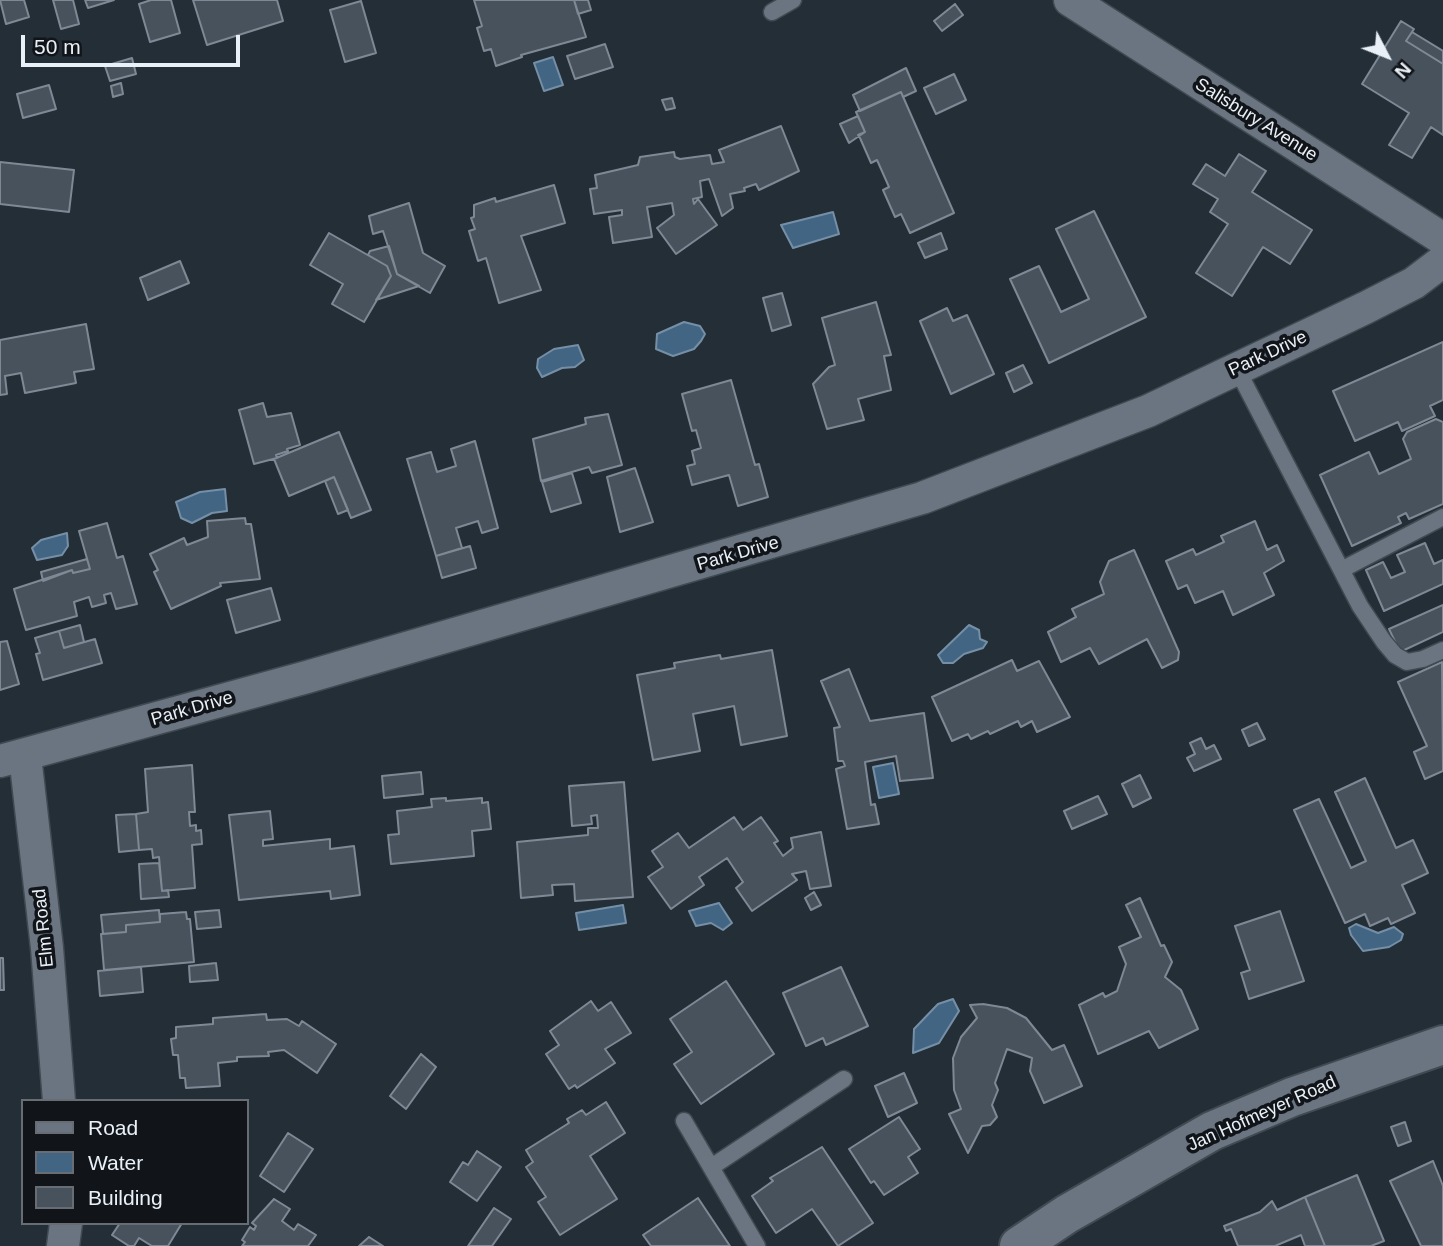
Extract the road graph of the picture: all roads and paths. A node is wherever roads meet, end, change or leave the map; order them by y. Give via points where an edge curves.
1 (793, 0) edge
2 (1070, 0) edge
3 (772, 12) dead end
4 (1443, 239) edge
5 (1443, 261) edge
6 (1237, 369) junction
7 (1443, 517) edge
8 (1343, 569) junction
9 (1443, 650) edge
10 (12, 758) edge
11 (1443, 1045) edge
12 (844, 1079) dead end
13 (59, 1099) edge
14 (684, 1121) dead end
15 (713, 1166) junction
16 (66, 1225) edge
17 (63, 1246) edge
18 (757, 1246) edge
19 (1019, 1246) edge

1 - 3 lane
2 - 4 street, Salisbury Avenue
5 - 6 street, Park Drive via 1414,283
6 - 8 lane
6 - 10 street, Park Drive via 1045,453 909,502
7 - 8 lane
8 - 9 lane via 1360,606 1395,655 1410,662
10 - 13 street, Elm Road via 47,948
11 - 19 street, Jan Hofmeyer Road via 1292,1097 1212,1132
12 - 15 lane
14 - 15 lane
15 - 18 lane
16 - 17 street

